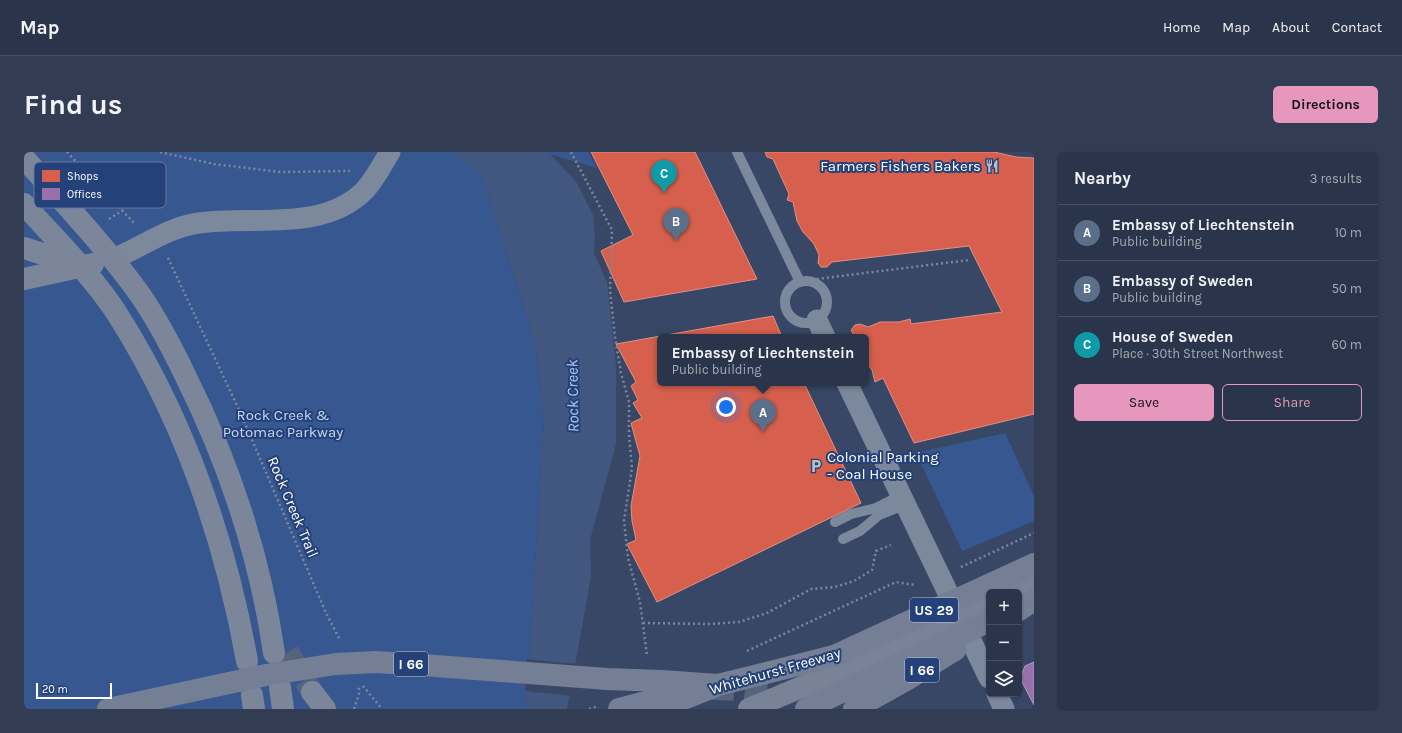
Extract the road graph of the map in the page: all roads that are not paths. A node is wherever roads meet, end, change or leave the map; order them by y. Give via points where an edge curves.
1 (390, 152) edge
2 (737, 152) edge
3 (24, 158) edge
4 (34, 169) edge
5 (24, 204) edge
6 (68, 208) edge
7 (24, 248) edge
8 (113, 259) junction
9 (81, 266) junction
10 (24, 279) edge
11 (805, 282) junction
12 (821, 329) edge
13 (848, 386) edge
14 (904, 499) junction
15 (836, 522) dead end
16 (844, 539) dead end
17 (1034, 564) edge
18 (1034, 583) edge
19 (1022, 589) edge
20 (1034, 600) edge
21 (986, 605) edge
22 (1022, 606) edge
23 (960, 618) junction
24 (986, 622) edge
25 (986, 630) edge
26 (281, 653) tunnel mouth
27 (247, 661) dead end
28 (986, 672) edge
29 (718, 685) junction
30 (280, 687) dead end
31 (312, 692) tunnel mouth
32 (998, 697) edge
33 (611, 707) edge
34 (108, 709) edge
35 (283, 709) edge
36 (325, 709) edge
37 (749, 709) edge
38 (806, 709) edge
39 (854, 709) edge
40 (1004, 709) edge

1 - 8 street via 364,190 348,203 328,212 296,218 214,221 181,226
2 - 11 lane
3 - 4 main road
5 - 9 main road
6 - 8 main road
7 - 9 main road
8 - 9 main road
8 - 26 main road via 154,316 201,410 242,512
9 - 10 main road
9 - 27 main road via 127,331 154,379 180,435 222,550
11 - 12 lane via 823,289 827,302
11 - 12 lane via 790,287 786,293 787,313 792,319
13 - 14 street
14 - 15 lane via 851,514
14 - 16 lane via 860,531
14 - 23 street
17 - 29 highway, Whitehurst Freeway / US 29 via 834,656
18 - 19 main road
20 - 22 highway
21 - 23 main road
23 - 28 street
23 - 37 main road
24 - 38 highway, US 29
25 - 39 highway, I 66 via 908,680
29 - 33 highway, Whitehurst Freeway / US 29 via 686,698
29 - 34 highway, I 66 via 662,680 613,680 376,662 336,664 266,675
30 - 35 main road
31 - 36 main road
32 - 40 street

